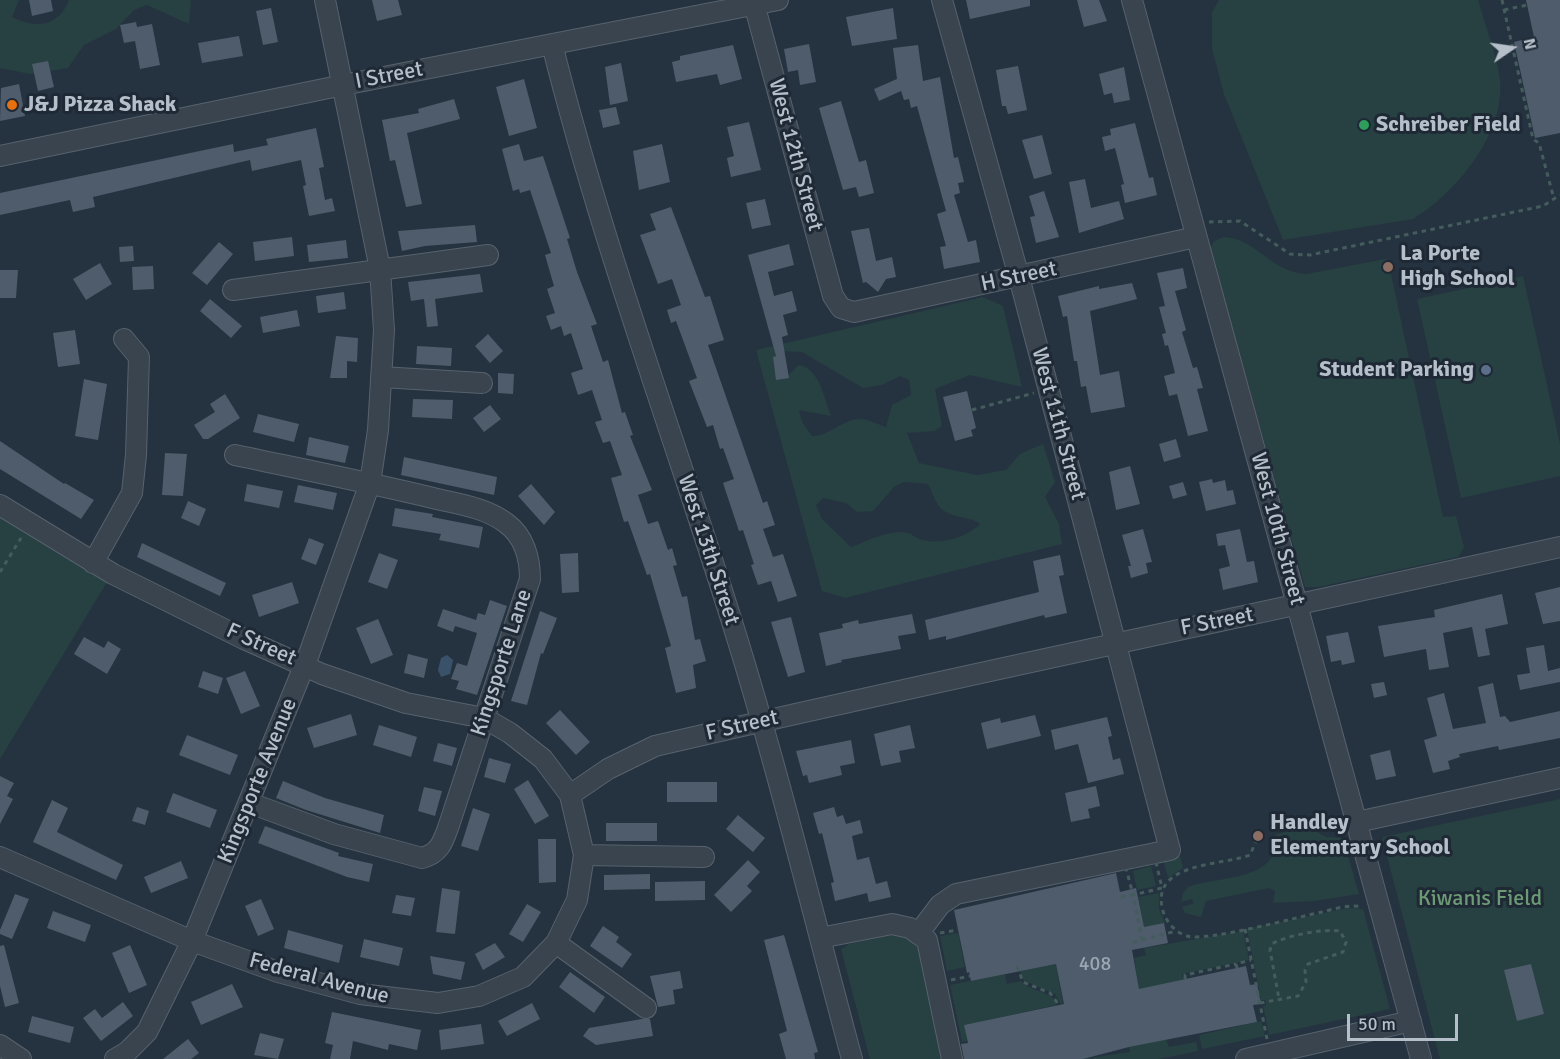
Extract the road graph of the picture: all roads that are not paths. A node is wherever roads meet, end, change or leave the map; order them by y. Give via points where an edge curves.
1 (325, 0) edge
2 (778, 0) edge
3 (942, 0) edge
4 (1132, 0) edge
5 (753, 3) edge
6 (552, 44) junction
7 (343, 85) junction
8 (0, 156) edge
9 (1194, 230) junction
10 (488, 255) dead end
11 (380, 269) junction
12 (1019, 277) junction
13 (233, 290) dead end
14 (841, 308) joint
15 (124, 339) dead end
16 (381, 378) junction
17 (482, 383) dead end
18 (236, 455) dead end
19 (370, 483) junction
20 (0, 505) edge
21 (1560, 547) edge
22 (93, 563) junction
23 (1298, 605) junction
24 (1116, 642) junction
25 (305, 665) junction
26 (484, 718) junction
27 (761, 721) junction
28 (1560, 777) edge
29 (570, 795) junction
30 (250, 803) junction
31 (1357, 822) junction
32 (584, 855) junction
33 (704, 857) dead end
34 (1, 860) edge
35 (918, 934) junction
36 (820, 938) junction
37 (192, 940) junction
38 (556, 943) junction
39 (646, 1008) dead end
40 (1411, 1021) junction
41 (0, 1045) edge
42 (21, 1059) edge
43 (115, 1059) edge
44 (852, 1059) edge
45 (952, 1059) edge
46 (1246, 1059) edge
47 (1421, 1059) edge

1 - 7 street, Kingsporte Avenue
2 - 5 street, I Street
3 - 12 street, West 11th Street
4 - 9 street, West 10th Street
5 - 6 street, I Street
5 - 14 street, West 12th Street via 833,296
6 - 7 street, I Street
6 - 27 street, West 13th Street via 590,186 727,604
7 - 8 street, I Street
7 - 11 street, Kingsporte Avenue
9 - 12 street, H Street
9 - 23 street, West 10th Street
10 - 11 street
11 - 13 street
11 - 16 street, Kingsporte Avenue via 384,330
12 - 14 street, H Street via 854,312
12 - 24 street, West 11th Street
15 - 22 street via 139,357 132,493
16 - 17 street
16 - 19 street, Kingsporte Avenue
18 - 19 street, Kingsporte Lane
19 - 25 street, Kingsporte Avenue
19 - 26 street, Kingsporte Lane via 491,513 508,524 522,541 530,561 530,579
20 - 22 street, F Street
21 - 23 street, F Street
22 - 25 street, F Street via 223,629
23 - 24 street, F Street
23 - 31 street, West 10th Street
24 - 27 street, F Street
24 - 35 street, West 11th Street via 1170,850 956,894 940,905
25 - 26 street, F Street via 406,703
25 - 30 street, Kingsporte Avenue
26 - 29 street, F Street via 543,759
26 - 30 street, Kingsporte Lane via 442,845 433,855 422,858 334,834
27 - 29 street, F Street via 655,746
27 - 36 street, West 13th Street
28 - 31 street
29 - 32 street, Federal Avenue
30 - 37 street, Kingsporte Avenue
31 - 40 street, West 10th Street
32 - 33 street
32 - 38 street, Federal Avenue via 577,900
34 - 37 street, Federal Avenue
35 - 36 street via 892,924
35 - 45 street via 927,940
36 - 44 street, West 13th Street
37 - 38 street, Federal Avenue via 278,972 360,994 438,1003 479,996 523,977
37 - 43 street, Kingsporte Avenue via 147,1032
38 - 39 street
40 - 46 street
40 - 47 street, West 10th Street
41 - 42 street

